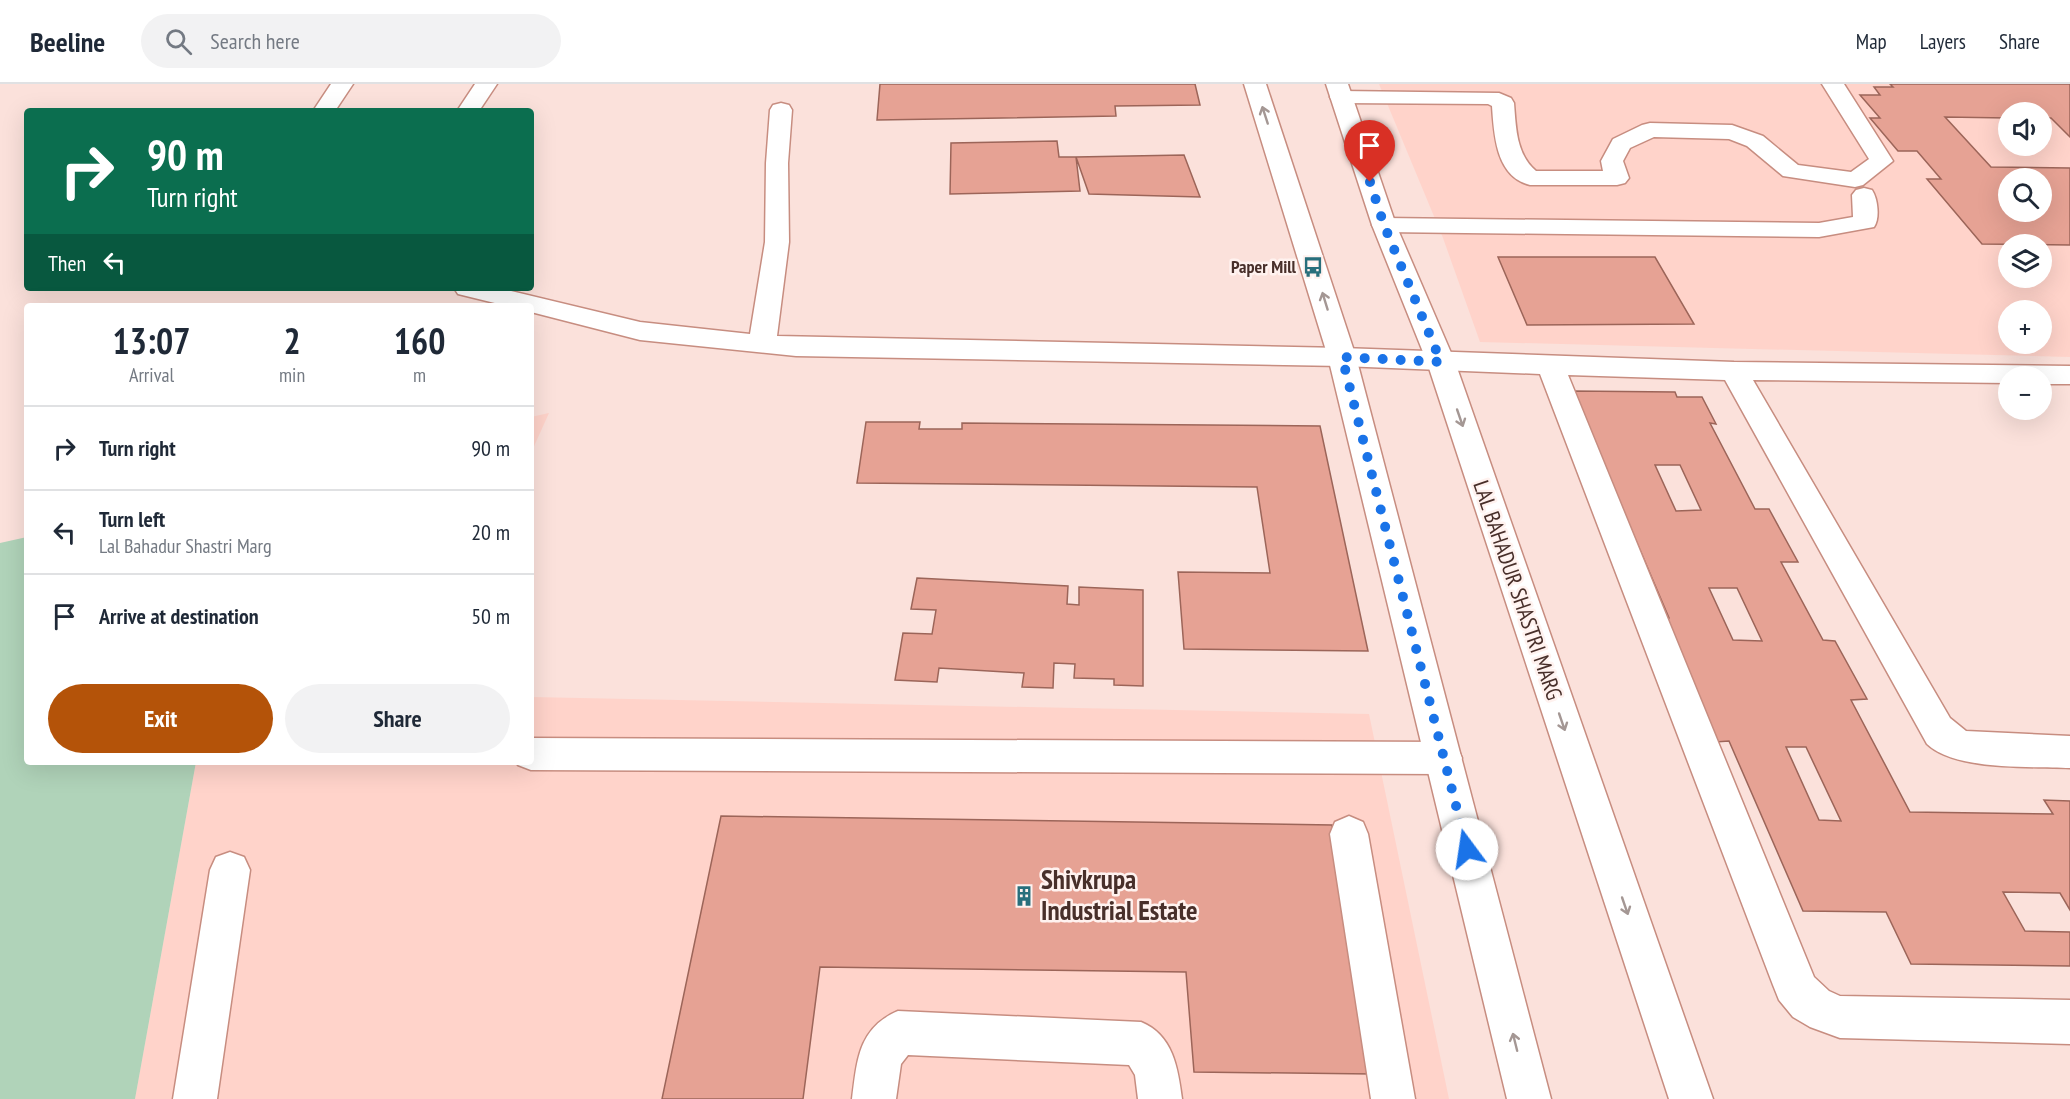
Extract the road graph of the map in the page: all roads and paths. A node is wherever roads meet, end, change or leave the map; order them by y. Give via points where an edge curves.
1 (342, 84) edge
2 (486, 84) edge
3 (1255, 84) edge
4 (1833, 84) edge
5 (1339, 90) edge
6 (326, 108) edge
7 (470, 108) edge
8 (781, 110) dead end
9 (1864, 195) dead end
10 (1384, 225) junction
11 (479, 291) edge
12 (527, 303) edge
13 (534, 305) edge
14 (762, 343) junction
15 (1342, 357) junction
16 (1441, 362) junction
17 (1550, 365) junction
18 (1734, 371) junction
19 (2070, 375) edge
20 (2070, 752) edge
21 (534, 754) edge
22 (1444, 758) junction
23 (1349, 834) dead end
24 (230, 870) dead end
25 (2070, 1022) edge
26 (195, 1099) edge
27 (874, 1099) edge
28 (1160, 1099) edge
29 (1393, 1099) edge
30 (1529, 1099) edge
31 (1691, 1099) edge

1 - 6 street
2 - 7 street
15 -> 3 street
4 - 5 street via 1881,161 1855,180 1791,171 1755,141 1732,132 1650,130 1621,144 1612,160 1617,178 1530,178 1516,166 1506,140 1503,103 1491,98
5 - 10 street, LAL BAHADUR SHASTRI MARG
8 - 14 street via 777,242
9 - 10 street via 1865,222 1819,230
10 - 16 street, LAL BAHADUR SHASTRI MARG
11 - 12 street
13 - 14 street via 640,331
14 - 15 street
15 - 16 street
15 - 22 street
16 - 17 street
16 -> 31 street, LAL BAHADUR SHASTRI MARG
17 - 18 street
17 - 25 street via 1794,985 1803,999 1820,1011 1840,1017
18 - 19 street
18 - 20 street via 1944,738 1966,747
21 - 22 street
30 -> 22 street
23 - 29 street
24 - 26 street
27 - 28 street via 880,1055 898,1033 1141,1044 1156,1069

